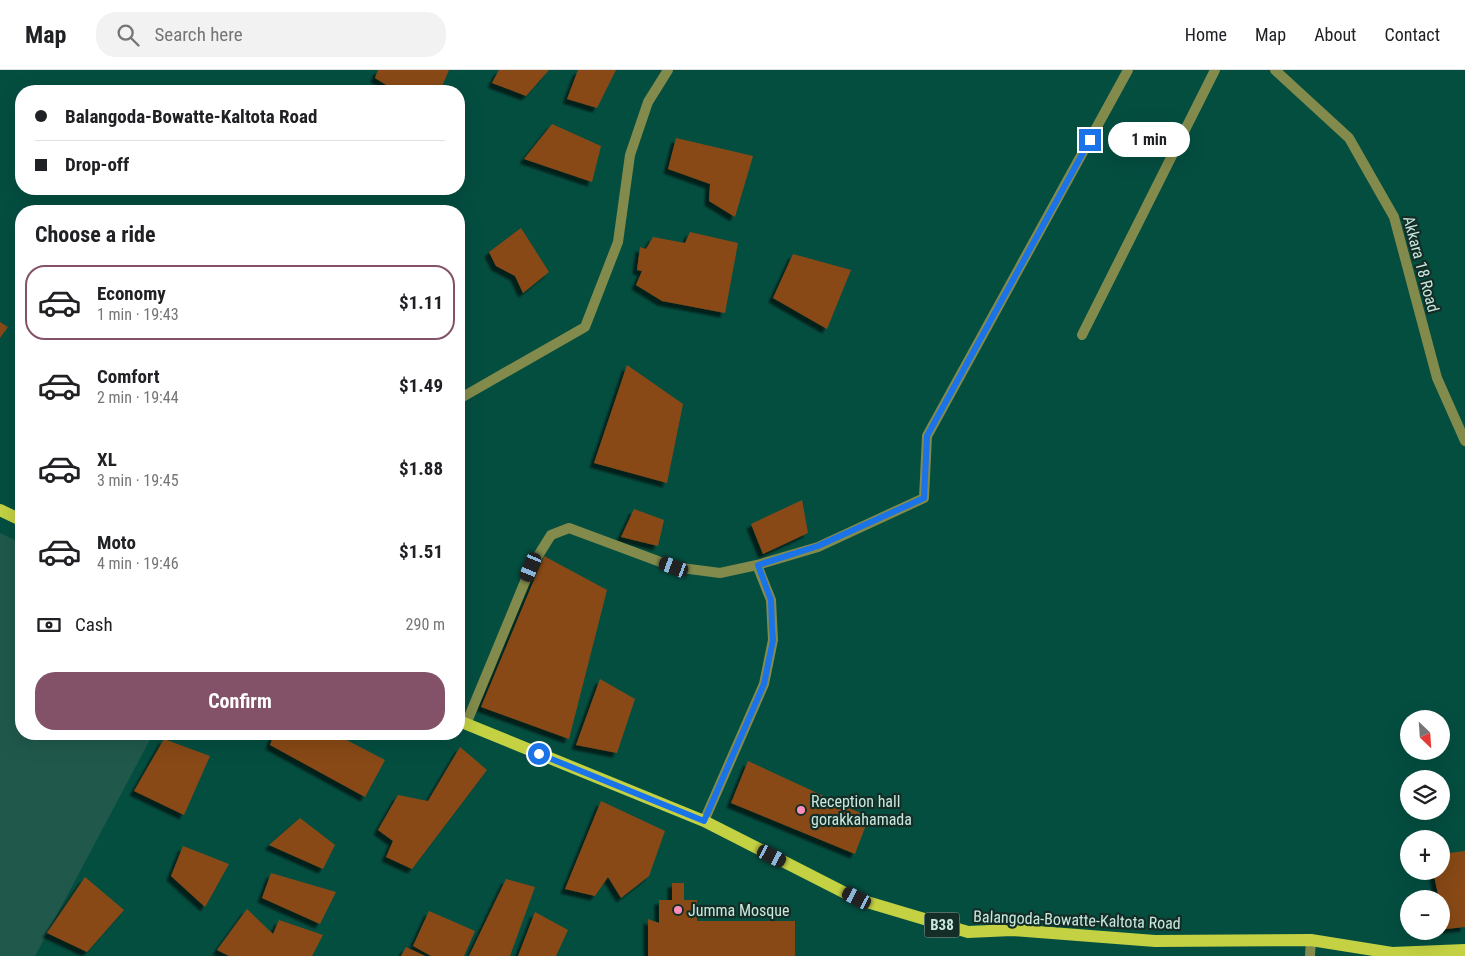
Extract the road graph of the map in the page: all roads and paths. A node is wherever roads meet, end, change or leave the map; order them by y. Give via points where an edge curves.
1 (668, 70) edge
2 (1128, 70) edge
3 (1215, 70) edge
4 (1275, 70) edge
5 (1082, 334) dead end
6 (465, 396) edge
7 (1465, 441) edge
8 (0, 510) edge
9 (15, 517) edge
10 (758, 565) junction
11 (465, 716) edge
12 (465, 724) edge
13 (704, 821) junction
14 (1311, 940) junction
15 (1465, 950) edge
16 (1310, 956) edge

1 - 6 street via 648,102 630,155 618,242 585,327
2 - 10 street via 927,436 924,498 818,546
3 - 5 street
4 - 7 street, Akkara 18 Road via 1350,138 1394,217 1437,378
8 - 9 main road
10 - 11 street via 720,573 674,567 569,528 551,535 531,567
10 - 13 street via 771,600 773,640 764,684
12 - 13 main road, Balangoda-Bowatte-Kaltota Road / B38
13 - 14 main road, Balangoda-Bowatte-Kaltota Road / B38 via 857,898 968,932 1012,930 1155,941
14 - 15 main road, Balangoda-Bowatte-Kaltota Road / B38 via 1392,953
14 - 16 street

